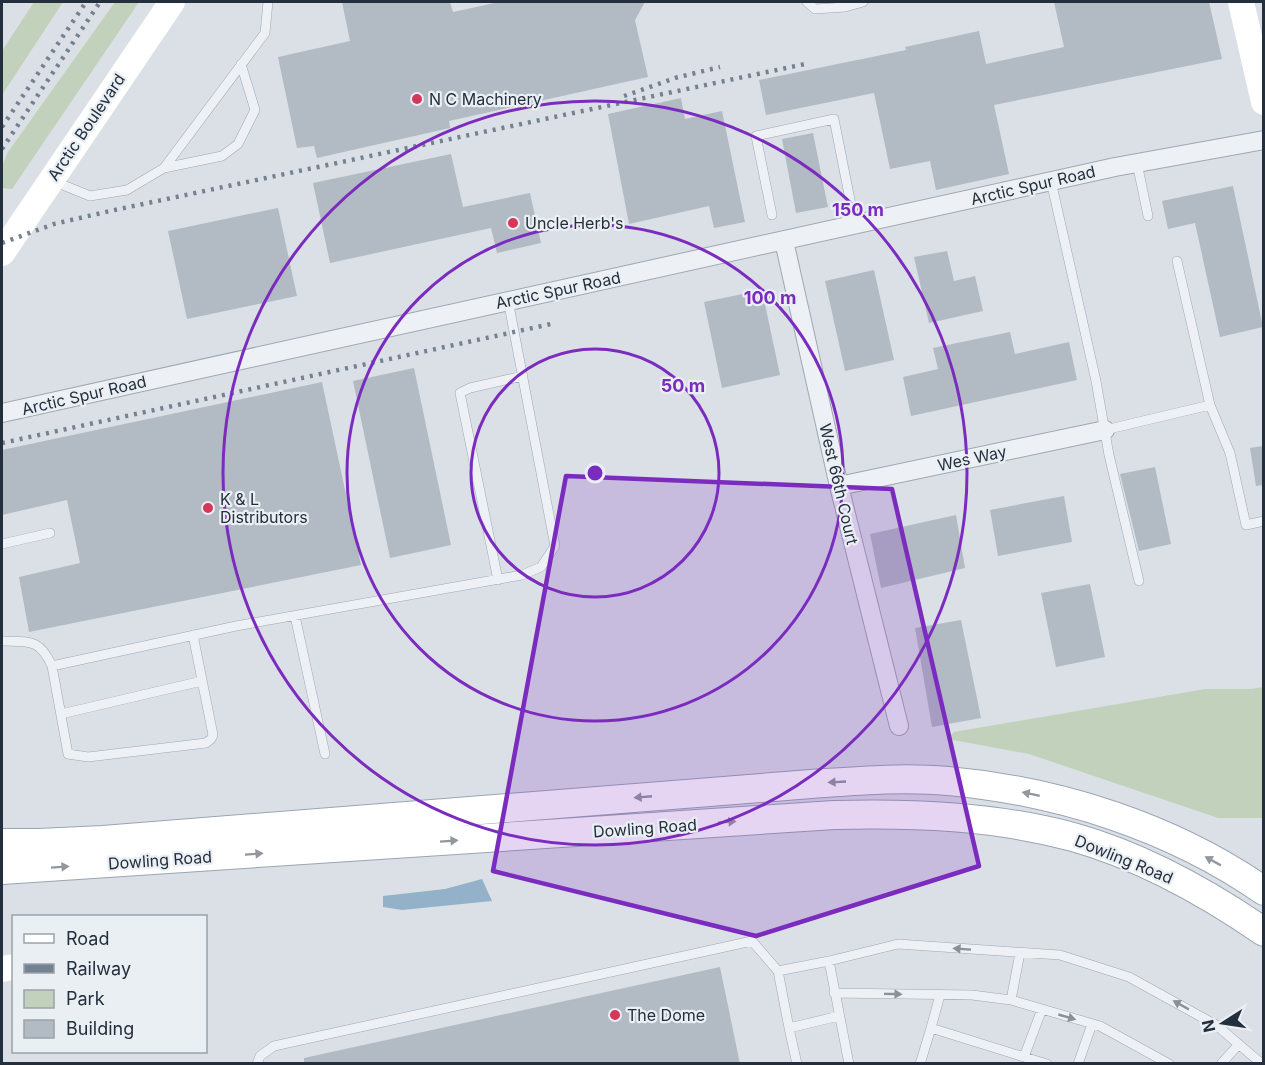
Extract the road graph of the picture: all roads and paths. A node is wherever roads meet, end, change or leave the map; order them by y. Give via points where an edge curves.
1 (172, 2) edge
2 (268, 2) edge
3 (807, 2) edge
4 (863, 2) edge
5 (1241, 2) edge
6 (241, 64) junction
7 (1263, 102) edge
8 (1263, 140) edge
9 (1137, 163) junction
10 (164, 168) junction
11 (51, 180) junction
12 (1051, 182) junction
13 (772, 215) dead end
14 (1148, 216) dead end
15 (855, 225) junction
16 (784, 241) junction
17 (2, 253) edge
18 (1177, 261) dead end
19 (508, 300) junction
20 (523, 376) junction
21 (1210, 405) junction
22 (2, 413) edge
23 (1105, 430) junction
24 (839, 486) junction
25 (1263, 521) edge
26 (50, 533) dead end
27 (2, 544) edge
28 (498, 580) junction
29 (1139, 581) dead end
30 (295, 616) junction
31 (193, 635) junction
32 (2, 641) edge
33 (52, 666) junction
34 (202, 681) junction
35 (61, 714) junction
36 (899, 726) dead end
37 (325, 754) dead end
38 (2, 843) edge
39 (2, 870) edge
40 (1263, 891) edge
41 (1263, 932) edge
42 (1020, 953) junction
43 (829, 961) junction
44 (778, 971) junction
45 (834, 993) junction
46 (940, 995) junction
47 (1011, 1000) junction
48 (1042, 1010) junction
49 (839, 1016) junction
50 (1092, 1024) junction
51 (789, 1028) junction
52 (932, 1028) junction
53 (1239, 1044) junction
54 (1024, 1057) junction
55 (257, 1064) edge
56 (797, 1064) edge
57 (849, 1064) edge
58 (920, 1064) edge
59 (1047, 1064) edge
60 (1078, 1064) edge
61 (1169, 1064) edge
62 (1221, 1064) edge
63 (1262, 1064) edge

1 - 11 main road, Arctic Boulevard
2 - 6 lane via 264,33
3 - 4 lane via 816,9
5 - 7 main road
6 - 10 lane
6 - 10 lane via 255,110 238,144 222,156
8 - 9 street, Arctic Spur Road
9 - 12 street, Arctic Spur Road
9 - 14 lane
10 - 11 lane via 127,190 90,196
11 - 17 main road, Arctic Boulevard
12 - 15 street, Arctic Spur Road
12 - 23 lane
13 - 15 lane via 756,135 834,119
15 - 16 street, Arctic Spur Road
16 - 19 street, Arctic Spur Road
16 - 24 street, West 66th Court
18 - 21 lane
19 - 20 lane
19 - 22 street, Arctic Spur Road
20 - 28 lane via 555,546 541,567
20 - 28 lane via 460,393
21 - 23 lane
21 - 25 lane via 1230,453 1246,525
23 - 24 street, Wes Way
23 - 29 lane
24 - 36 street, West 66th Court
26 - 27 lane
28 - 30 lane
30 - 31 lane
30 - 37 lane
31 - 33 lane
31 - 34 lane
32 - 33 lane via 32,642 45,651
33 - 35 lane
34 - 35 lane
34 - 35 lane via 213,735 206,743 88,757 68,754
40 -> 38 main road, Dowling Road via 1178,842 1124,820 1058,800 946,781 811,784 103,840
39 -> 41 main road, Dowling Road via 895,813 996,822 1075,838 1167,875
42 -> 43 lane via 898,944
42 - 47 lane
53 -> 42 lane via 1216,1025 1129,977 1060,955
43 - 44 lane
43 - 45 lane
44 - 51 lane
44 - 55 lane via 752,941 274,1046 260,1056
45 -> 46 lane
45 - 49 lane
46 - 47 lane
46 - 52 lane
47 - 48 lane
48 -> 50 lane
48 - 54 lane
49 - 51 lane
49 - 57 lane
50 - 60 lane
50 - 61 lane
51 - 56 lane
52 - 54 lane
52 - 58 lane
53 - 62 lane
53 - 63 lane
54 - 59 lane

